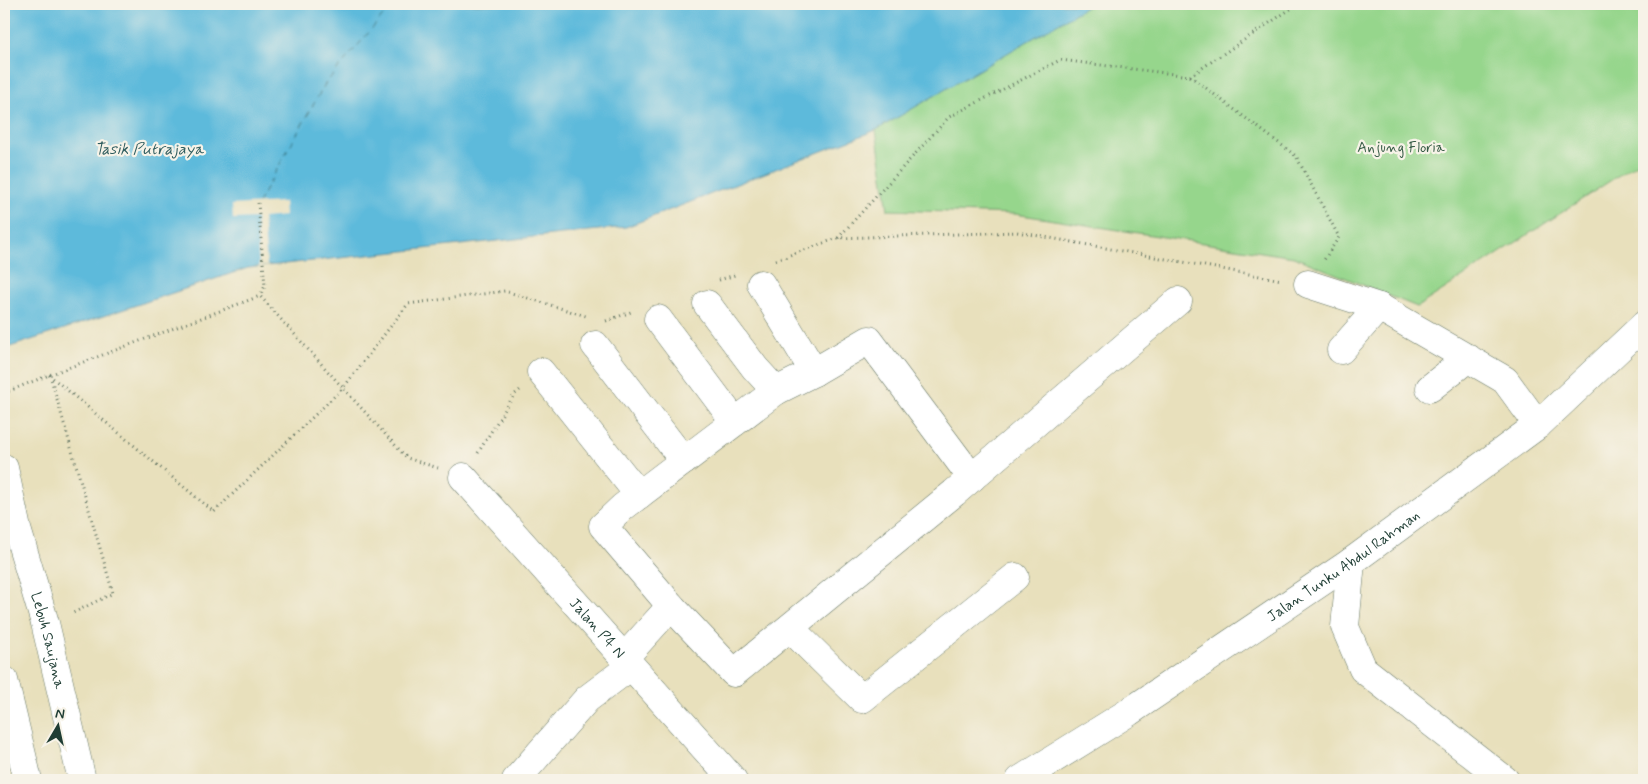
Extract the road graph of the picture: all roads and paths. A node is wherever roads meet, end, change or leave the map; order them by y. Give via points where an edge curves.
1 (1298, 4) edge
2 (1190, 76) junction
3 (258, 203) dead end
4 (838, 238) dead end
5 (760, 284) dead end
6 (1308, 284) joint
7 (260, 296) junction
8 (1178, 301) dead end
9 (707, 304) dead end
10 (1379, 307) junction
11 (596, 319) dead end
12 (658, 319) dead end
13 (1644, 325) edge
14 (595, 345) dead end
15 (1341, 350) dead end
16 (1468, 358) junction
17 (541, 372) dead end
18 (814, 372) junction
19 (49, 375) junction
20 (1430, 388) dead end
21 (776, 391) junction
22 (4, 393) edge
23 (735, 422) junction
24 (1538, 425) junction
25 (684, 461) junction
26 (4, 468) edge
27 (463, 477) dead end
28 (972, 478) junction
29 (639, 495) junction
30 (1351, 562) junction
31 (1014, 576) dead end
32 (671, 606) junction
33 (45, 624) junction
34 (790, 628) junction
35 (628, 662) junction
36 (4, 680) edge
37 (28, 780) edge
38 (82, 780) edge
39 (516, 780) edge
40 (733, 780) edge
41 (1020, 780) edge
42 (1505, 780) edge

1 - 2 path
2 - 4 path via 1060,60 949,117
2 - 6 path via 1296,156 1339,237
3 - 7 path via 264,286
5 - 18 street
6 - 10 street
7 - 11 path via 343,388 408,304 505,291
7 - 19 path
8 - 28 street
9 - 21 street
10 - 15 street
10 - 16 street
12 - 23 street
13 - 24 street, Jalan Tunku Abdul Rahman
14 - 25 street
16 - 20 street
16 - 24 street via 1505,380
17 - 29 street
18 - 21 street
18 - 28 street via 869,340
19 - 22 path
19 - 33 path via 113,592 70,615
21 - 23 street
23 - 25 street
24 - 30 street, Jalan Tunku Abdul Rahman
25 - 29 street
26 - 33 street, Lebuh Saujana
27 - 35 street, Jalan P4 N
28 - 34 street
29 - 32 street via 603,526
30 - 41 street, Jalan Tunku Abdul Rahman via 1129,712
30 - 42 street via 1346,627 1364,669
31 - 34 street via 862,699
32 - 34 street via 734,673
32 - 35 street
33 - 38 street, Lebuh Saujana
35 - 39 street via 587,699
35 - 40 street, Jalan P4 N
36 - 37 street

